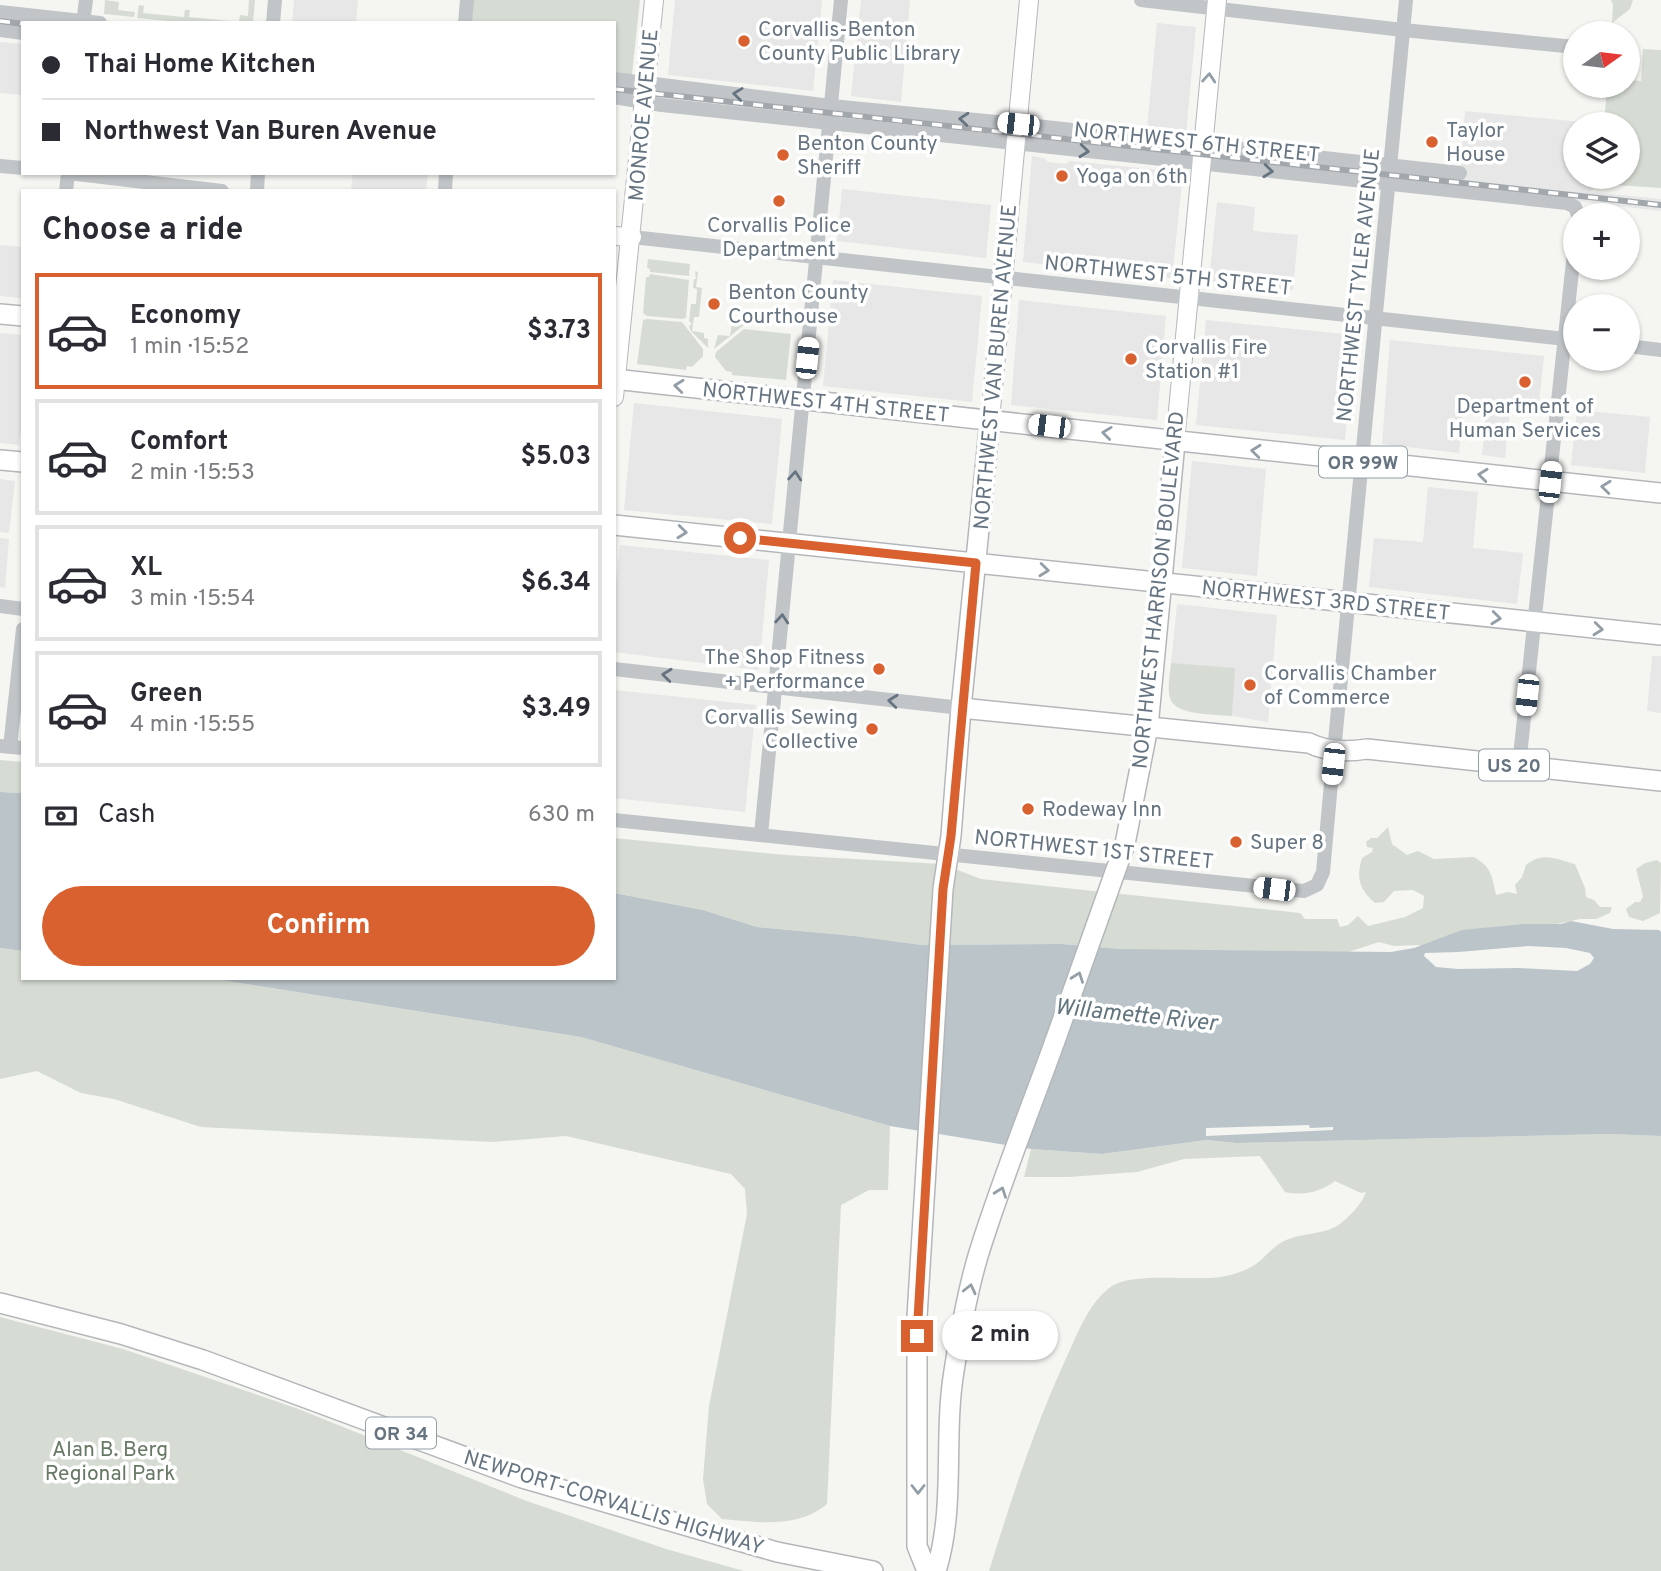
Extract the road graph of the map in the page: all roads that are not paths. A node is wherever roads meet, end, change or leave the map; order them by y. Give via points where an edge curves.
1 (86, 0) edge
2 (275, 0) edge
3 (467, 0) edge
4 (654, 0) edge
5 (841, 0) edge
6 (1029, 0) edge
7 (1141, 0) edge
8 (1406, 0) edge
9 (1216, 4) edge
10 (0, 12) edge
11 (75, 21) edge
12 (83, 21) edge
13 (273, 21) edge
14 (465, 21) edge
15 (0, 30) edge
16 (1403, 30) junction
17 (21, 33) edge
18 (1563, 46) edge
19 (616, 79) edge
20 (646, 83) junction
21 (616, 97) edge
22 (645, 103) junction
23 (831, 106) junction
24 (829, 122) junction
25 (1018, 124) junction
26 (1016, 144) junction
27 (1202, 154) junction
28 (0, 166) edge
29 (1391, 166) junction
30 (21, 168) edge
31 (1460, 173) dead end
32 (85, 175) edge
33 (1389, 184) junction
34 (205, 189) edge
35 (1567, 203) edge
36 (623, 237) edge
37 (817, 258) junction
38 (1004, 279) junction
39 (1189, 298) junction
40 (0, 314) edge
41 (21, 316) edge
42 (1376, 318) junction
43 (1563, 339) edge
44 (1640, 347) edge
45 (1661, 350) edge
46 (616, 366) edge
47 (1566, 371) edge
48 (616, 385) edge
49 (803, 400) junction
50 (990, 420) junction
51 (1175, 442) junction
52 (0, 460) edge
53 (21, 462) edge
54 (1361, 462) junction
55 (1550, 482) junction
56 (1661, 493) edge
57 (616, 525) edge
58 (789, 544) junction
59 (976, 563) junction
60 (1160, 583) junction
61 (1348, 602) junction
62 (0, 606) edge
63 (21, 609) edge
64 (1535, 622) junction
65 (1661, 635) edge
66 (21, 649) edge
67 (616, 669) edge
68 (775, 687) junction
69 (961, 708) junction
70 (1148, 727) junction
71 (1334, 746) junction
72 (11, 747) edge
73 (1519, 765) junction
74 (1661, 781) edge
75 (616, 820) edge
76 (761, 835) junction
77 (934, 853) junction
78 (1317, 885) joint
79 (0, 1303) edge
80 (777, 1552) junction
81 (820, 1571) edge
82 (873, 1571) edge
83 (927, 1571) edge
84 (936, 1571) edge

1 - 12 street
2 - 13 street
3 - 14 street
4 - 20 main road, MONROE AVENUE
5 - 23 street
6 - 25 main road, NORTHWEST VAN BUREN AVENUE
7 - 9 street
8 - 16 street, NORTHWEST TYLER AVENUE
9 - 16 street
27 -> 9 main road, NORTHWEST HARRISON BOULEVARD
10 - 11 street
15 - 17 street
16 - 18 street
16 - 29 street, NORTHWEST TYLER AVENUE
19 - 20 street, NORTHWEST 6TH STREET
20 - 22 main road, MONROE AVENUE
23 -> 20 street, NORTHWEST 6TH STREET
21 - 22 street, NORTHWEST 6TH STREET
22 - 24 street, NORTHWEST 6TH STREET
22 - 36 main road, MONROE AVENUE
23 - 24 street
25 -> 23 street, NORTHWEST 6TH STREET
24 - 26 street, NORTHWEST 6TH STREET
24 - 37 street
25 - 26 main road, NORTHWEST VAN BUREN AVENUE
25 - 27 street, NORTHWEST 6TH STREET
26 -> 27 street, NORTHWEST 6TH STREET
26 - 38 main road, NORTHWEST VAN BUREN AVENUE
27 - 29 street, NORTHWEST 6TH STREET
27 -> 33 street, NORTHWEST 6TH STREET
27 - 39 main road, NORTHWEST HARRISON BOULEVARD
28 - 30 street
29 - 31 street, NORTHWEST 6TH STREET
29 - 33 street, NORTHWEST TYLER AVENUE
32 - 34 street
33 - 35 street, NORTHWEST 6TH STREET
33 - 42 street, NORTHWEST TYLER AVENUE
36 - 37 street, NORTHWEST 5TH STREET
36 - 46 main road, MONROE AVENUE
37 - 38 street, NORTHWEST 5TH STREET
37 - 49 street
38 - 39 street, NORTHWEST 5TH STREET
38 - 50 main road, NORTHWEST VAN BUREN AVENUE
39 - 42 street, NORTHWEST 5TH STREET
39 - 51 main road, NORTHWEST HARRISON BOULEVARD
40 - 41 highway
42 - 43 street, NORTHWEST 5TH STREET
42 - 54 street, NORTHWEST TYLER AVENUE
44 - 45 street
47 - 55 street
49 -> 48 highway, NORTHWEST 4TH STREET
49 - 50 highway, NORTHWEST 4TH STREET
58 -> 49 street
51 -> 50 highway, NORTHWEST 4TH STREET
50 - 59 highway, NORTHWEST VAN BUREN AVENUE
54 -> 51 highway, NORTHWEST 4TH STREET / OR 99W
51 - 60 highway, NORTHWEST HARRISON BOULEVARD
52 - 53 highway
55 -> 54 highway, NORTHWEST 4TH STREET / OR 99W
54 - 61 street, NORTHWEST TYLER AVENUE
56 -> 55 highway, NORTHWEST 4TH STREET / OR 99W
55 - 64 street
57 -> 58 highway, NORTHWEST 3RD STREET
58 - 59 highway, NORTHWEST 3RD STREET
68 -> 58 street
59 -> 60 highway, NORTHWEST 3RD STREET
59 - 69 highway, NORTHWEST VAN BUREN AVENUE
60 - 61 highway, NORTHWEST 3RD STREET
60 - 70 highway, NORTHWEST HARRISON BOULEVARD
61 -> 64 highway, NORTHWEST 3RD STREET
61 - 71 street, NORTHWEST TYLER AVENUE
62 - 63 street
64 -> 65 highway, NORTHWEST 3RD STREET
64 - 73 street
66 - 72 street
68 -> 67 street
69 -> 68 street
68 - 76 street
69 - 70 highway, US 20
69 - 77 highway, NORTHWEST VAN BUREN AVENUE via 957,779
70 - 71 highway, US 20
84 -> 70 highway, NORTHWEST HARRISON BOULEVARD, bridge via 944,1544 953,1374 978,1257 1125,844
71 - 73 highway, US 20 via 1352,752 1367,749
71 - 78 street, NORTHWEST TYLER AVENUE via 1323,872
73 - 74 highway, US 20
75 - 76 street, NORTHWEST 1ST STREET
76 - 77 street, NORTHWEST 1ST STREET
77 - 78 street, NORTHWEST 1ST STREET via 1298,891
77 -> 83 highway, NORTHWEST VAN BUREN AVENUE via 943,889 917,1329 917,1546
79 - 80 highway, NEWPORT-CORVALLIS HIGHWAY / OR 34 via 203,1360 522,1478
80 - 81 highway, OR 34
80 - 82 highway, NEWPORT-CORVALLIS HIGHWAY / OR 34

